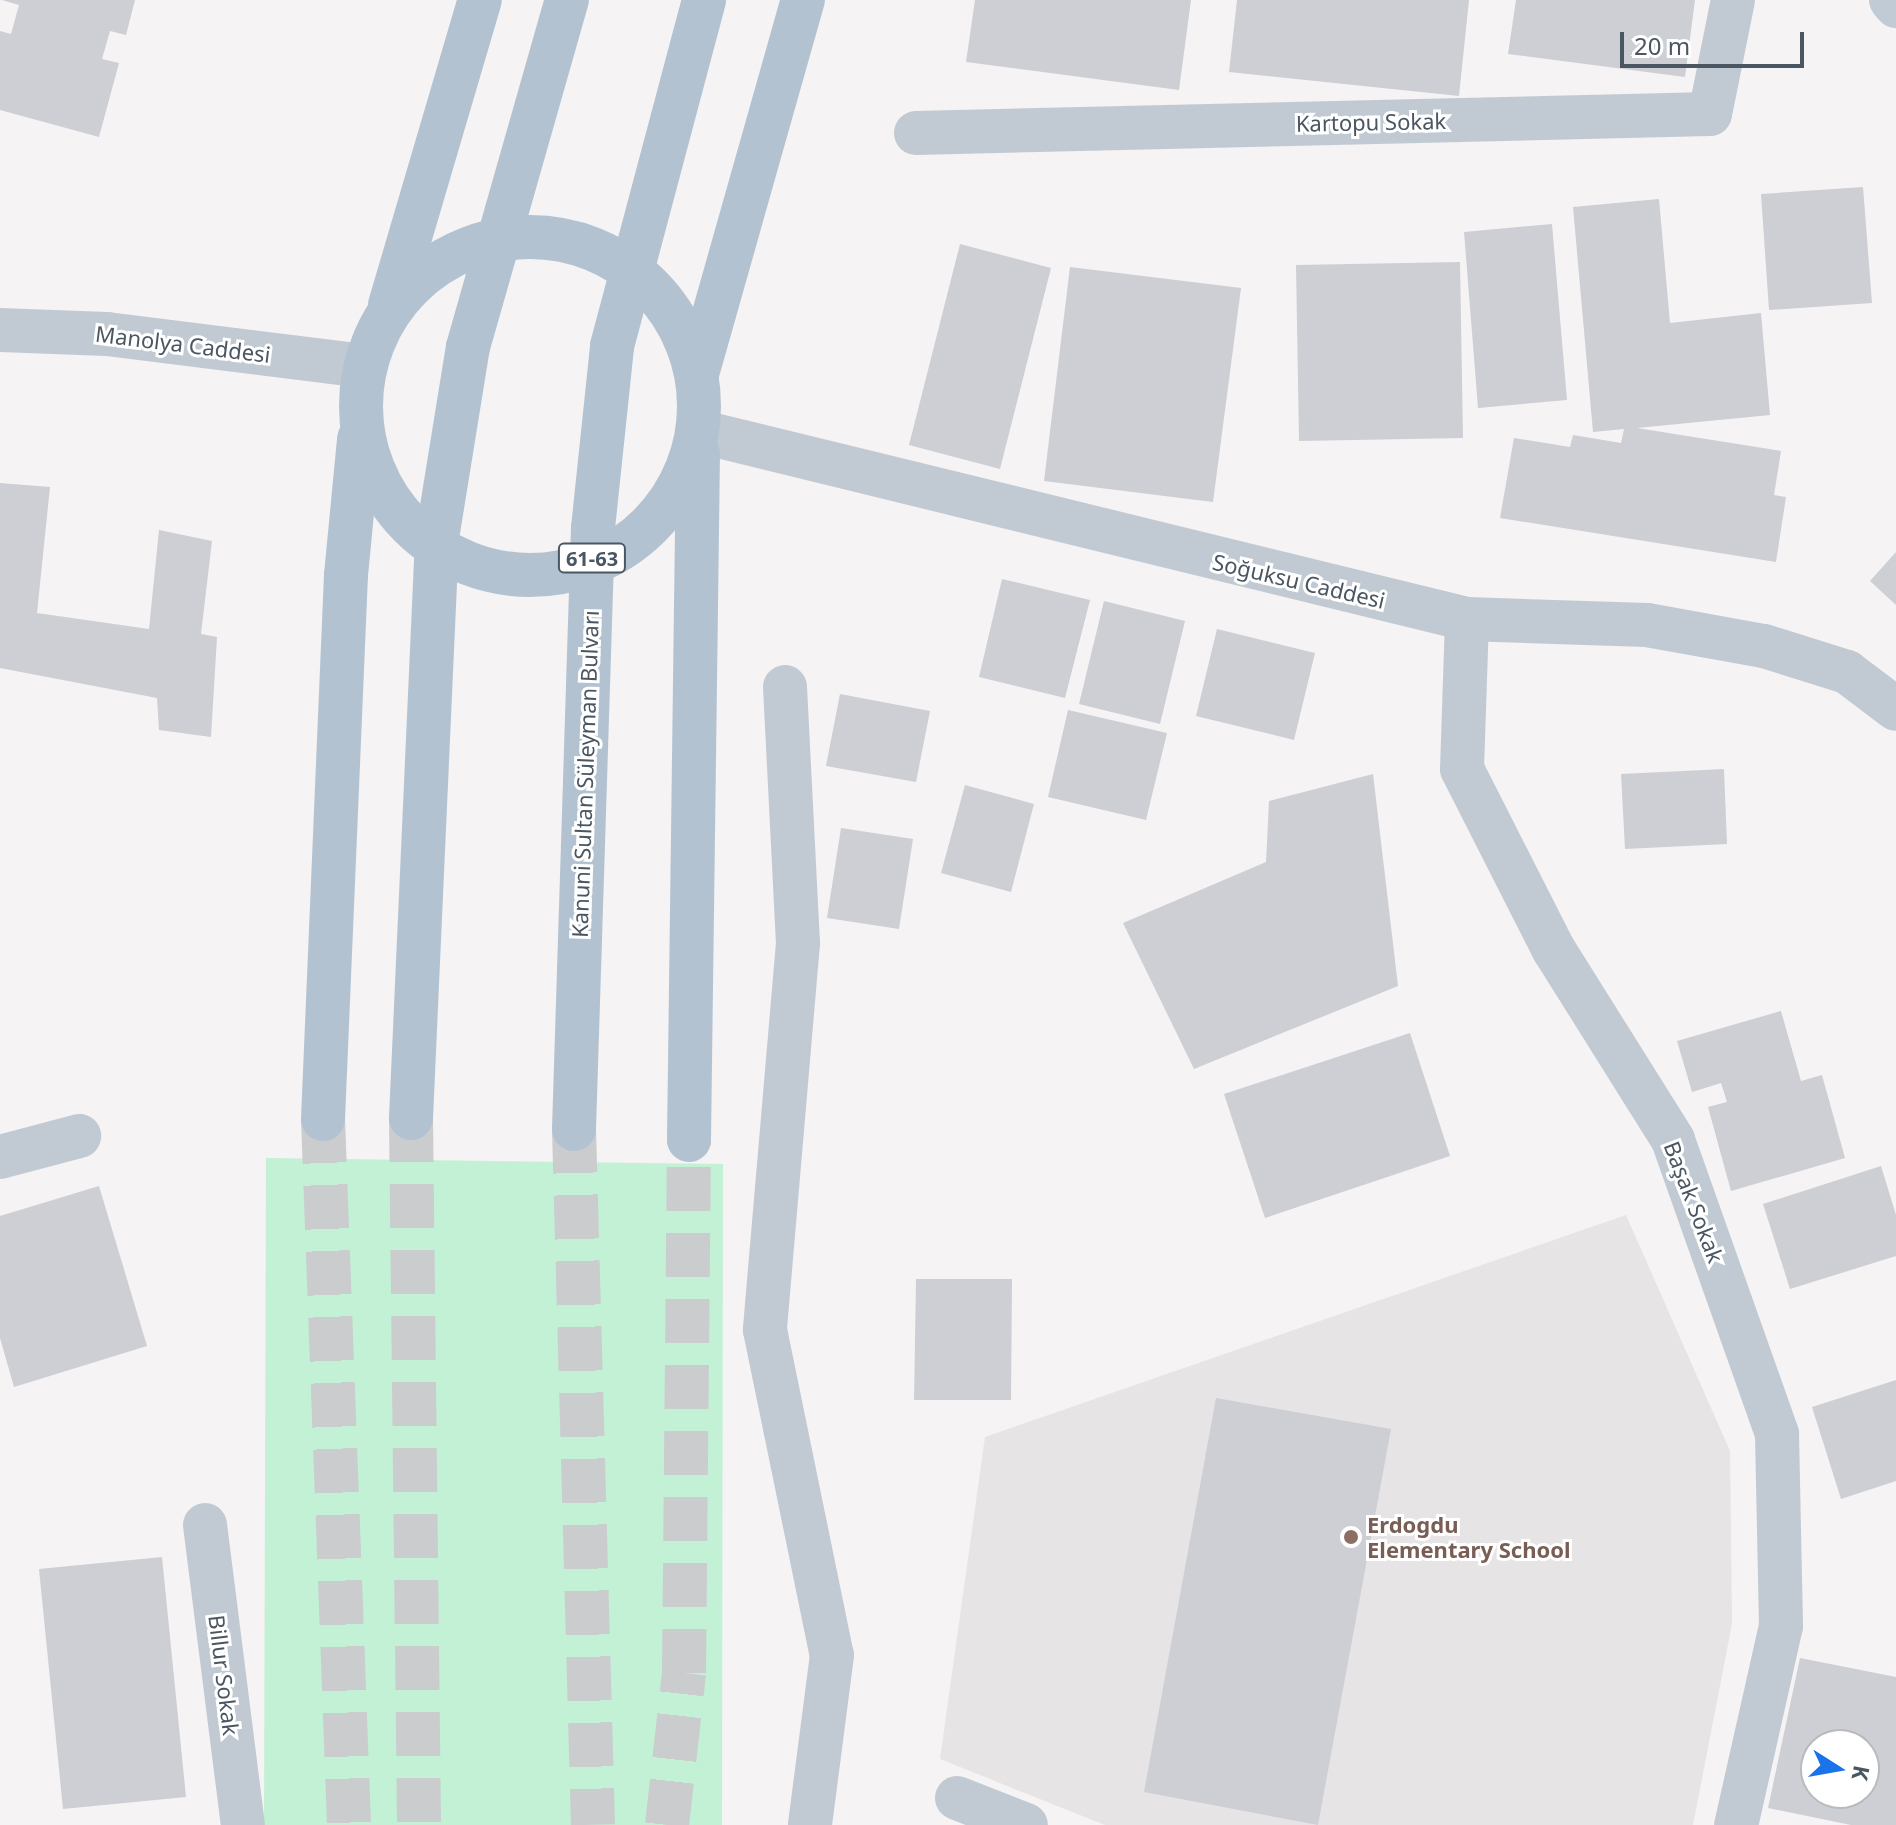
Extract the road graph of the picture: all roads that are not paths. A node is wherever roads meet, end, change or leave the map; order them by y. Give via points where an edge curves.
1 (480, 0) edge
2 (567, 0) edge
3 (704, 0) edge
4 (803, 0) edge
5 (1733, 0) edge
6 (1891, 0) edge
7 (1896, 6) edge
8 (916, 133) dead end
9 (387, 313) junction
10 (0, 330) edge
11 (365, 366) junction
12 (697, 374) junction
13 (361, 421) junction
14 (698, 431) junction
15 (1467, 619) junction
16 (785, 687) dead end
17 (1896, 709) edge
18 (411, 1118) tunnel mouth
19 (323, 1119) tunnel mouth
20 (574, 1129) tunnel mouth
21 (79, 1136) dead end
22 (689, 1140) tunnel mouth
23 (0, 1157) edge
24 (205, 1525) dead end
25 (957, 1798) dead end
26 (243, 1825) edge
27 (810, 1825) edge
28 (1026, 1825) edge
29 (1736, 1825) edge

1 - 9 main road, 61-63
2 - 18 main road, bridge via 468,347 437,538
3 - 20 main road, Kanuni Sultan Süleyman Bulvarı / 61-63, bridge via 612,346 593,528
4 - 12 main road, 61-63
5 - 8 street, Kartopu Sokak via 1710,114
6 - 7 main road
9 - 11 main road, 61-63
9 - 12 main road, 61-63 via 427,271 477,243 535,235 577,243 640,275 677,319
10 - 11 street, Manolya Caddesi via 107,334
11 - 13 main road, 61-63
12 - 14 main road, 61-63
13 - 14 main road, 61-63 via 375,474 404,520 447,554 498,574 553,575 605,559 649,527 682,483
13 - 19 main road, 61-63 via 346,575
14 - 15 street, Soğuksu Caddesi
14 - 22 main road, 61-63
15 - 17 street, Soğuksu Caddesi via 1647,625 1764,646 1847,672
15 - 29 street, Başak Sokak via 1462,769 1554,950 1673,1140 1777,1434 1781,1626
16 - 27 street via 798,943 765,1330 832,1655
21 - 23 street
24 - 26 street, Billur Sokak
25 - 28 street

